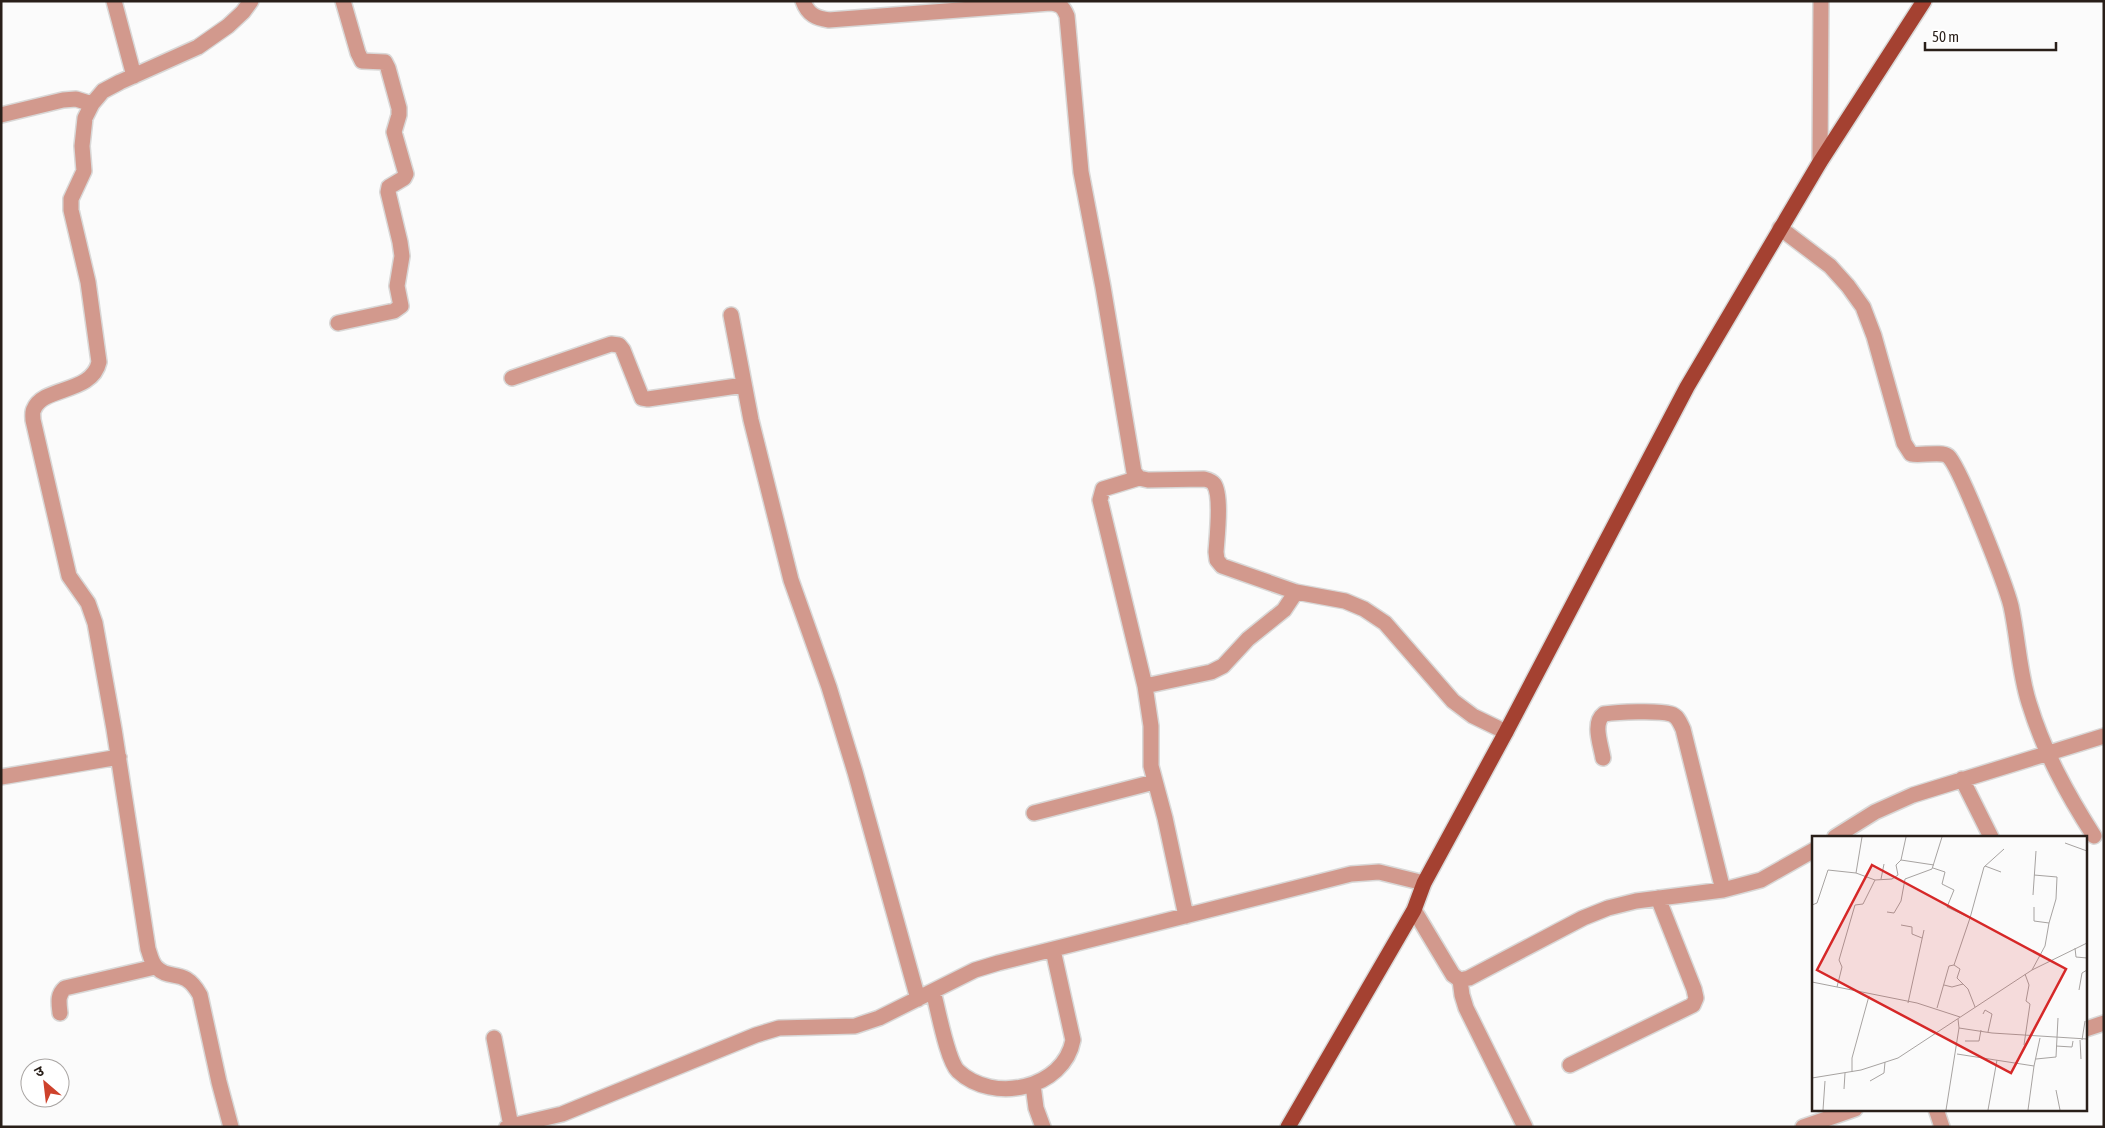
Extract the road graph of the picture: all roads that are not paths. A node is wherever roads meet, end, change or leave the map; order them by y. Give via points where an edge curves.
1 (114, 1) edge
2 (251, 1) edge
3 (343, 1) edge
4 (803, 1) edge
5 (1822, 1) edge
6 (1924, 1) edge
7 (1065, 4) edge
8 (134, 76) junction
9 (92, 104) junction
10 (1, 115) edge
11 (1820, 162) junction
12 (1780, 228) junction
13 (731, 316) dead end
14 (338, 323) dead end
15 (512, 378) dead end
16 (744, 385) junction
17 (1139, 478) junction
18 (1296, 592) junction
19 (1146, 686) junction
20 (1506, 732) junction
21 (2104, 736) edge
22 (2046, 753) junction
23 (119, 757) junction
24 (1602, 758) dead end
25 (1, 777) edge
26 (1962, 779) junction
27 (1154, 782) junction
28 (1034, 813) dead end
29 (1837, 836) edge
30 (1990, 836) edge
31 (2094, 836) dead end
32 (1812, 851) edge
33 (1424, 883) junction
34 (1724, 890) junction
35 (1658, 898) junction
36 (1414, 910) junction
37 (1186, 916) junction
38 (1053, 950) junction
39 (156, 967) junction
40 (1460, 980) junction
41 (933, 991) junction
42 (918, 999) junction
43 (60, 1013) dead end
44 (2104, 1023) edge
45 (2088, 1028) edge
46 (494, 1038) dead end
47 (1570, 1065) dead end
48 (1033, 1086) junction
49 (1852, 1110) edge
50 (1936, 1110) edge
51 (564, 1120) edge
52 (509, 1126) edge
53 (232, 1127) edge
54 (1043, 1127) edge
55 (1288, 1127) edge
56 (1525, 1127) edge
57 (1804, 1127) edge
58 (1942, 1127) edge

1 - 8 street
2 - 8 street via 228,26 198,47
3 - 14 street via 362,61 385,62 388,68 399,115 394,132 406,174 389,187 388,192 402,256 397,286 401,306 394,311
4 - 7 street via 808,12 816,18 829,20
5 - 11 street
6 - 11 main road
7 - 17 street via 1081,172 1131,463
8 - 9 street via 103,91
9 - 10 street via 76,99 63,100
9 - 23 street via 86,118 82,146 84,171 71,199 71,210 88,282 99,362 92,377 38,403 33,415 69,576 88,603 95,622
11 - 12 main road
12 - 20 main road via 1687,387
12 - 22 street via 1830,266 1863,307 1904,443 1911,454 1946,454 1953,461 2011,604 2023,683
13 - 16 street
15 - 16 street via 611,344 623,350 642,398
16 - 42 street via 791,580 856,772
17 - 18 street via 1204,479 1212,482 1218,495 1216,552 1222,566
17 - 19 street via 1103,489 1100,500
18 - 19 street via 1284,610 1248,639 1223,666 1211,672
18 - 20 street via 1345,601 1364,609 1384,623 1452,701 1473,716
19 - 27 street via 1152,726
20 - 33 main road
21 - 22 street
22 - 26 street
22 - 31 street
23 - 25 street
23 - 39 street via 148,949
24 - 34 street via 1597,725 1604,714 1662,712 1678,718
26 - 29 street via 1875,812
26 - 30 street
27 - 28 street
27 - 37 street
32 - 34 street via 1762,880
33 - 36 main road
33 - 37 street via 1379,872 1350,874
34 - 35 street
35 - 40 street via 1608,908 1583,918
35 - 47 street via 1694,989 1696,998 1693,1005
36 - 40 street via 1453,975
36 - 55 main road
37 - 38 street
38 - 41 street via 975,970
38 - 48 street via 1073,1040 1070,1054 1051,1074
39 - 43 street via 65,988 59,998
39 - 53 street via 186,978 200,995
40 - 56 street via 1466,1008
41 - 42 street
41 - 48 street via 950,1057 957,1070 972,1081 994,1088 1013,1090
42 - 51 street via 855,1026 779,1028 756,1035
44 - 45 street
46 - 52 street
48 - 54 street
49 - 57 street
50 - 58 street
51 - 52 street

